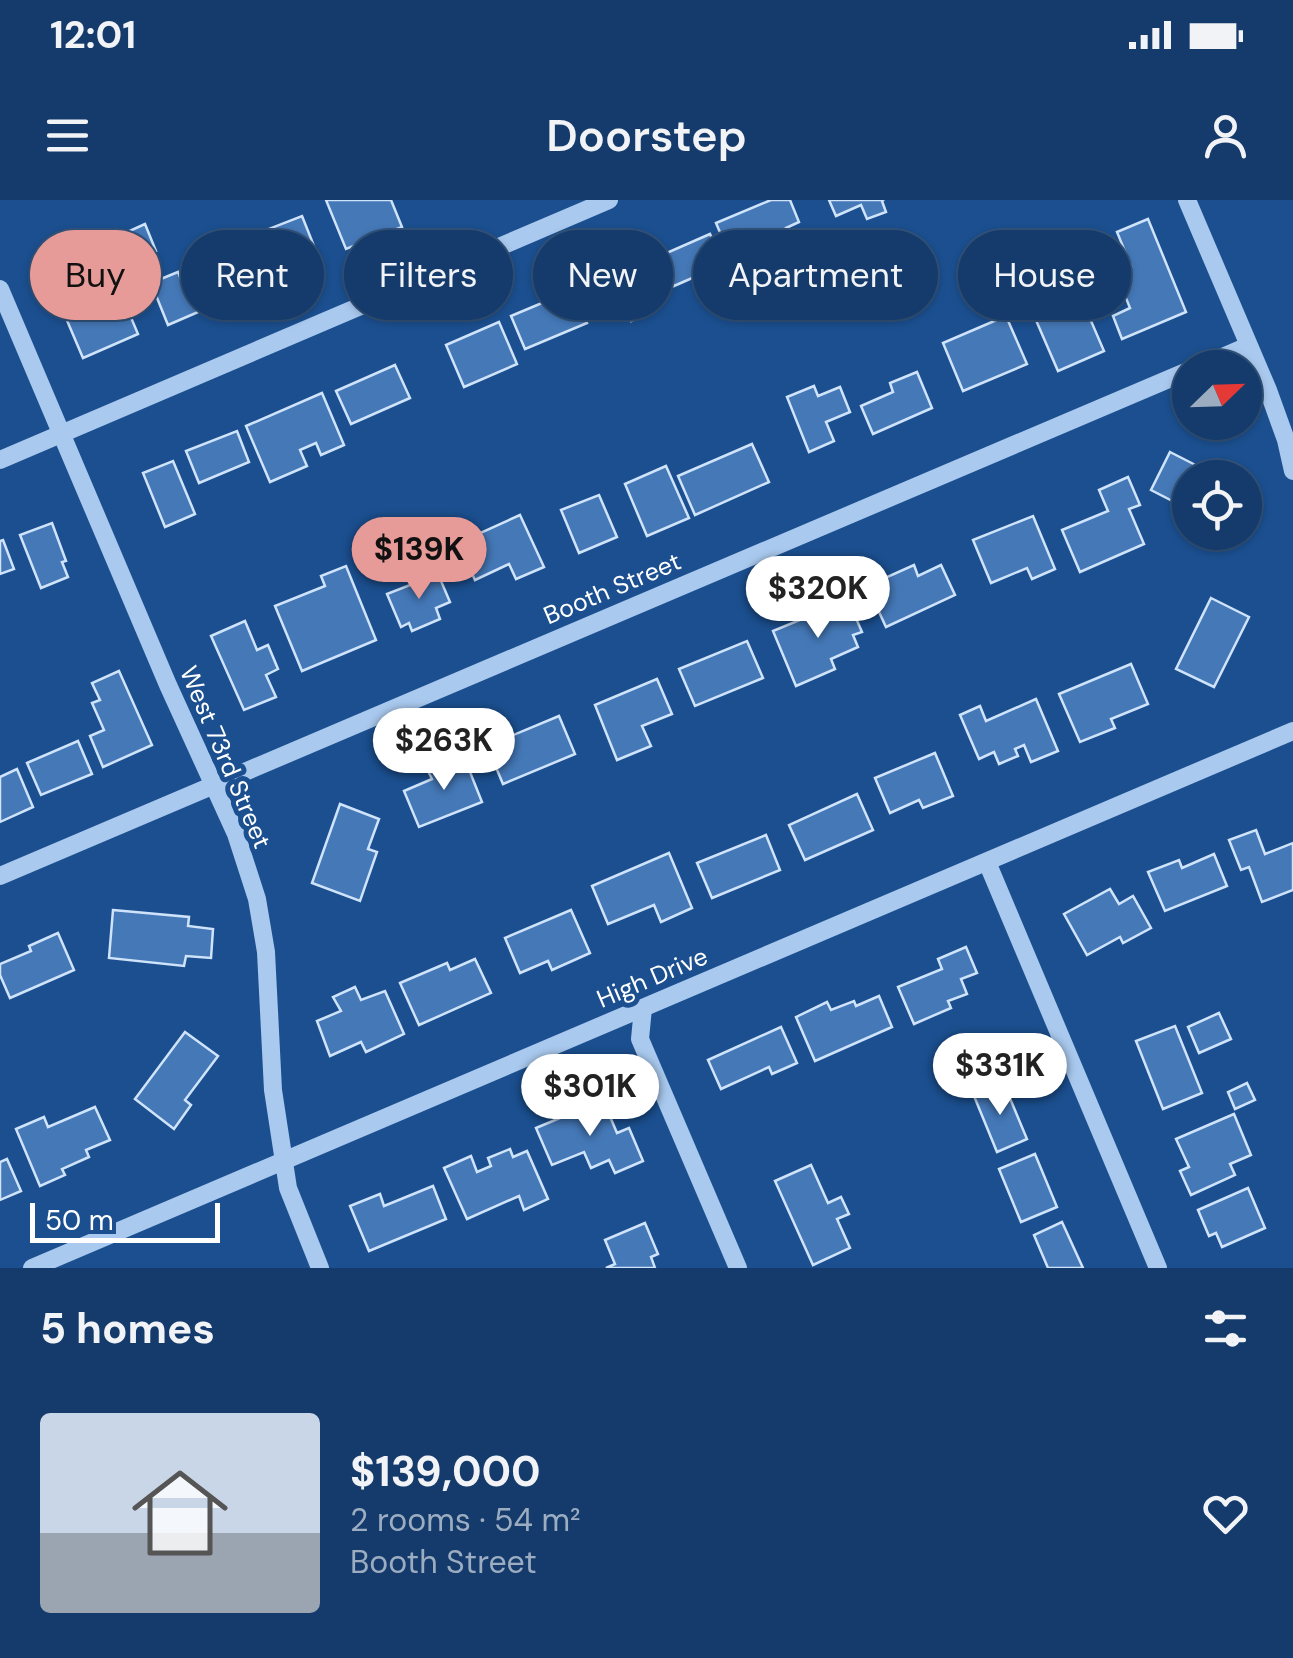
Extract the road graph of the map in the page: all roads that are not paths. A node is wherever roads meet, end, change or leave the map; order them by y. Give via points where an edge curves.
1 (608, 200) edge
2 (1186, 200) edge
3 (0, 290) edge
4 (1248, 346) junction
5 (1239, 350) edge
6 (1172, 378) edge
7 (61, 434) junction
8 (0, 460) edge
9 (1293, 471) edge
10 (1293, 731) edge
11 (214, 787) junction
12 (987, 862) junction
13 (0, 876) edge
14 (643, 1008) junction
15 (284, 1160) junction
16 (32, 1268) edge
17 (320, 1268) edge
18 (738, 1268) edge
19 (1158, 1268) edge

1 - 7 street
2 - 4 street
3 - 7 street, West 73rd Street
4 - 5 street
4 - 9 street
6 - 11 street, Booth Street
7 - 8 street
7 - 11 street, West 73rd Street
10 - 12 street, High Drive
11 - 13 street, Booth Street
11 - 15 street, West 73rd Street via 257,899
12 - 14 street, High Drive
12 - 19 street
14 - 15 street, High Drive
14 - 18 street via 640,1039
15 - 16 street, High Drive
15 - 17 street, West 73rd Street via 296,1212

